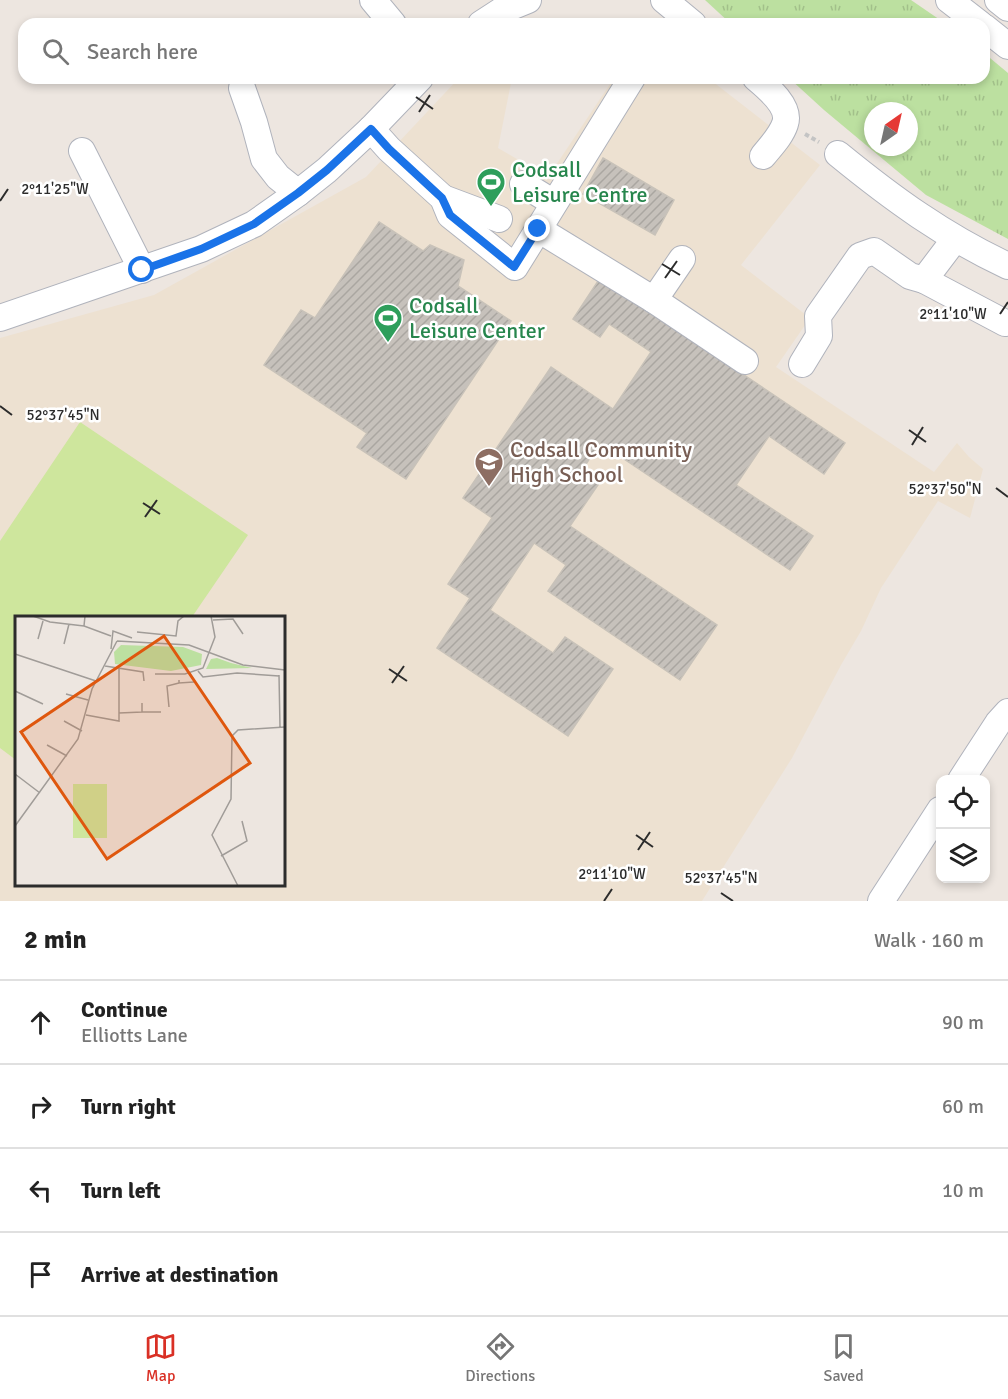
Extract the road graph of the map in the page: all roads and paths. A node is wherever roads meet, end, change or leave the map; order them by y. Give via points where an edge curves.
1 (373, 0) edge
2 (528, 0) edge
3 (949, 0) edge
4 (998, 0) edge
5 (1008, 8) edge
6 (388, 18) edge
7 (490, 18) edge
8 (972, 18) edge
9 (990, 32) edge
10 (1008, 46) edge
11 (414, 84) edge
12 (628, 84) edge
13 (763, 84) edge
14 (242, 88) dead end
15 (786, 123) junction
16 (371, 129) junction
17 (82, 151) dead end
18 (838, 154) joint
19 (764, 156) dead end
20 (523, 184) dead end
21 (298, 193) junction
22 (442, 198) junction
23 (554, 203) junction
24 (499, 219) dead end
25 (538, 229) junction
26 (955, 239) junction
27 (682, 259) dead end
28 (1008, 266) edge
29 (142, 270) junction
30 (924, 280) junction
31 (654, 300) junction
32 (0, 318) edge
33 (1005, 323) dead end
34 (745, 361) dead end
35 (802, 364) dead end
36 (1008, 712) edge
37 (964, 775) edge
38 (936, 816) edge
39 (880, 901) edge

1 - 6 street
2 - 7 street
3 - 8 street
4 - 5 street
9 - 10 street
11 - 16 street
12 - 23 street
13 - 15 street via 784,110
14 - 21 street via 264,159
15 - 18 path
15 - 19 street
16 - 21 street
16 - 22 street
17 - 29 street
18 - 26 street
20 - 23 street
21 - 29 street via 254,224
22 - 24 street
22 - 25 street via 450,215 514,267
23 - 25 street
25 - 31 street
26 - 28 street
26 - 30 street
27 - 31 street
29 - 32 street
30 - 33 street
30 - 35 street via 910,276 874,251 860,256 818,316 819,336
31 - 34 street
36 - 37 street
38 - 39 street

